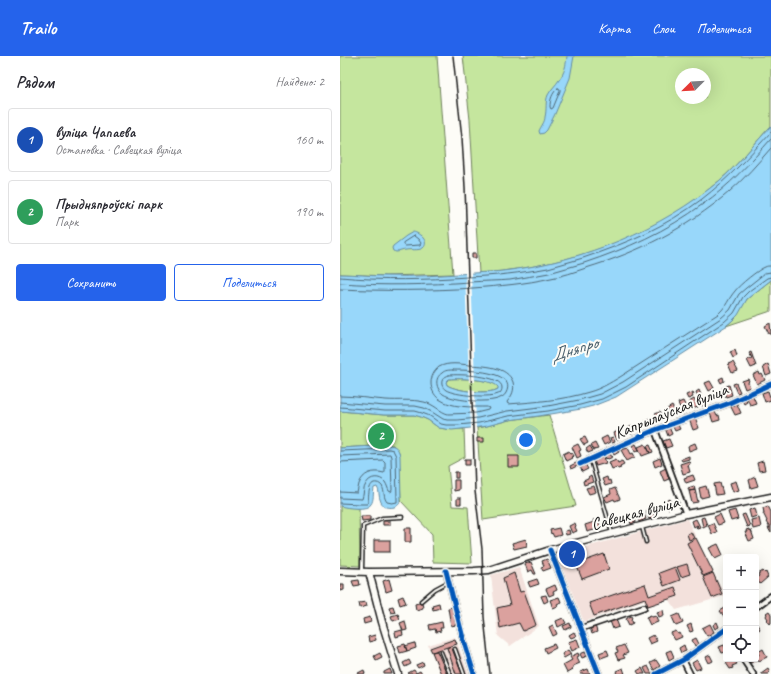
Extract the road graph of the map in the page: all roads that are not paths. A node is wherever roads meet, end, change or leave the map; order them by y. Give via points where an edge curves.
1 (771, 384) edge
2 (655, 430) junction
3 (591, 459) junction
4 (580, 464) dead end
5 (771, 497) edge
6 (686, 514) junction
7 (402, 517) dead end
8 (642, 526) junction
9 (612, 534) junction
10 (646, 542) dead end
11 (550, 550) junction
12 (340, 571) edge
13 (362, 571) junction
14 (446, 571) junction
15 (369, 572) junction
16 (449, 582) junction
17 (771, 596) edge
18 (421, 601) dead end
19 (759, 605) edge
20 (644, 607) dead end
21 (582, 628) junction
22 (723, 632) edge
23 (455, 649) dead end
24 (441, 652) dead end
25 (683, 660) junction
26 (745, 662) edge
27 (397, 674) edge
28 (450, 674) edge
29 (464, 674) edge
30 (474, 674) edge
31 (599, 674) edge
32 (656, 674) edge
33 (690, 674) edge
34 (753, 674) edge

1 - 2 street, Капрылаўская вуліца via 727,404
2 - 3 street, Капрылаўская вуліца
2 - 6 street
3 - 4 street, Капрылаўская вуліца
3 - 9 lane
5 - 6 main road, Савецкая вуліца
6 - 8 main road, Савецкая вуліца
7 - 13 lane via 382,518 362,526
8 - 9 main road, Савецкая вуліца
8 - 10 lane
9 - 11 main road, Савецкая вуліца
11 - 14 main road, Савецкая вуліца via 489,570
11 - 21 street
12 - 13 main road, Савецкая вуліца
13 - 15 main road, Савецкая вуліца
14 - 15 main road, Савецкая вуліца
14 - 16 street
15 - 27 main road
16 - 18 lane via 435,589
16 - 30 street
17 - 19 street
20 - 21 street
21 - 31 street
22 - 25 street
23 - 29 lane
24 - 28 lane
25 - 32 street
25 - 33 street
26 - 34 street

